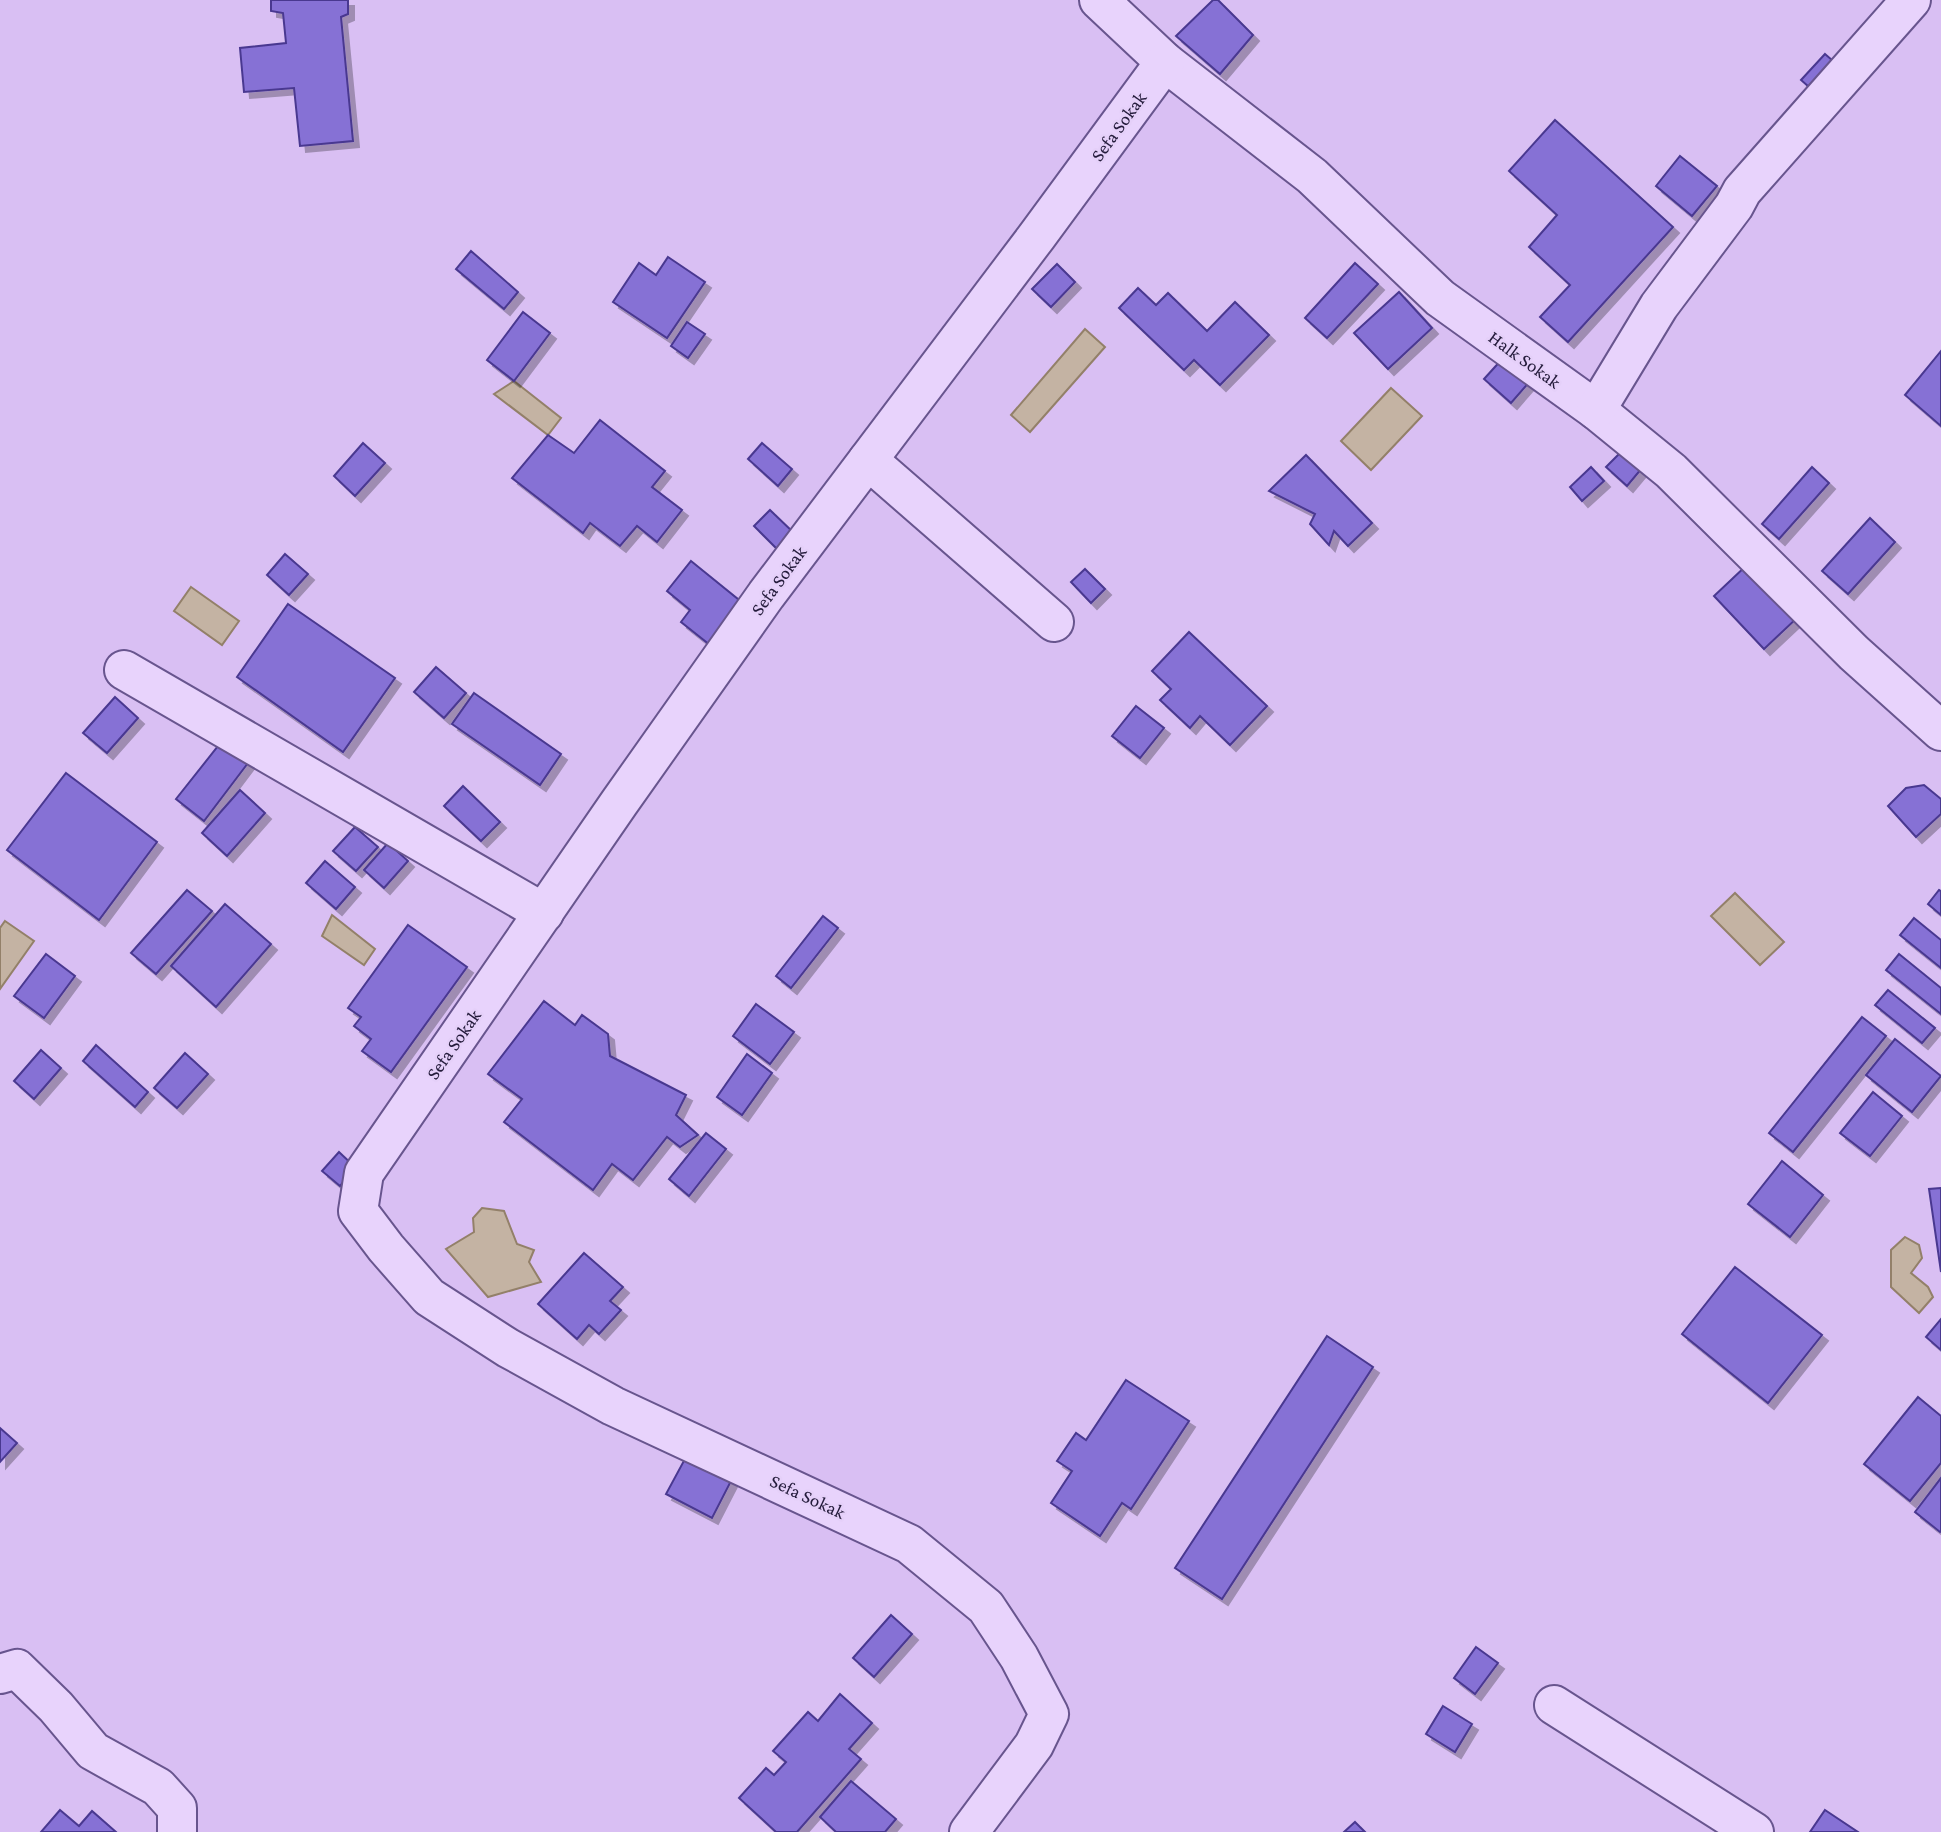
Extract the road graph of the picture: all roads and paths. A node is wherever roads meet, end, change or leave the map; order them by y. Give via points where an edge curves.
1 (1099, 0) edge
2 (1911, 0) edge
3 (1165, 62) junction
4 (1596, 410) junction
5 (868, 460) junction
6 (1054, 622) dead end
7 (124, 670) dead end
8 (1941, 731) edge
9 (544, 913) junction
10 (0, 1674) edge
11 (1554, 1705) dead end
12 (177, 1832) edge
13 (970, 1832) edge
14 (1754, 1832) edge

1 - 3 street, Halk Sokak
2 - 4 street via 1742,191 1659,306
3 - 4 street, Halk Sokak via 1312,176 1440,298
3 - 5 street, Sefa Sokak
4 - 8 street, Halk Sokak via 1671,471 1854,653
5 - 6 street
5 - 9 street, Sefa Sokak via 766,595
7 - 9 street
9 - 13 street, Sefa Sokak via 364,1173 358,1211 429,1297 508,1348 613,1406 909,1544 986,1607 1049,1714 1034,1745
10 - 12 street via 17,1669 93,1751 158,1787 177,1808
11 - 14 street

